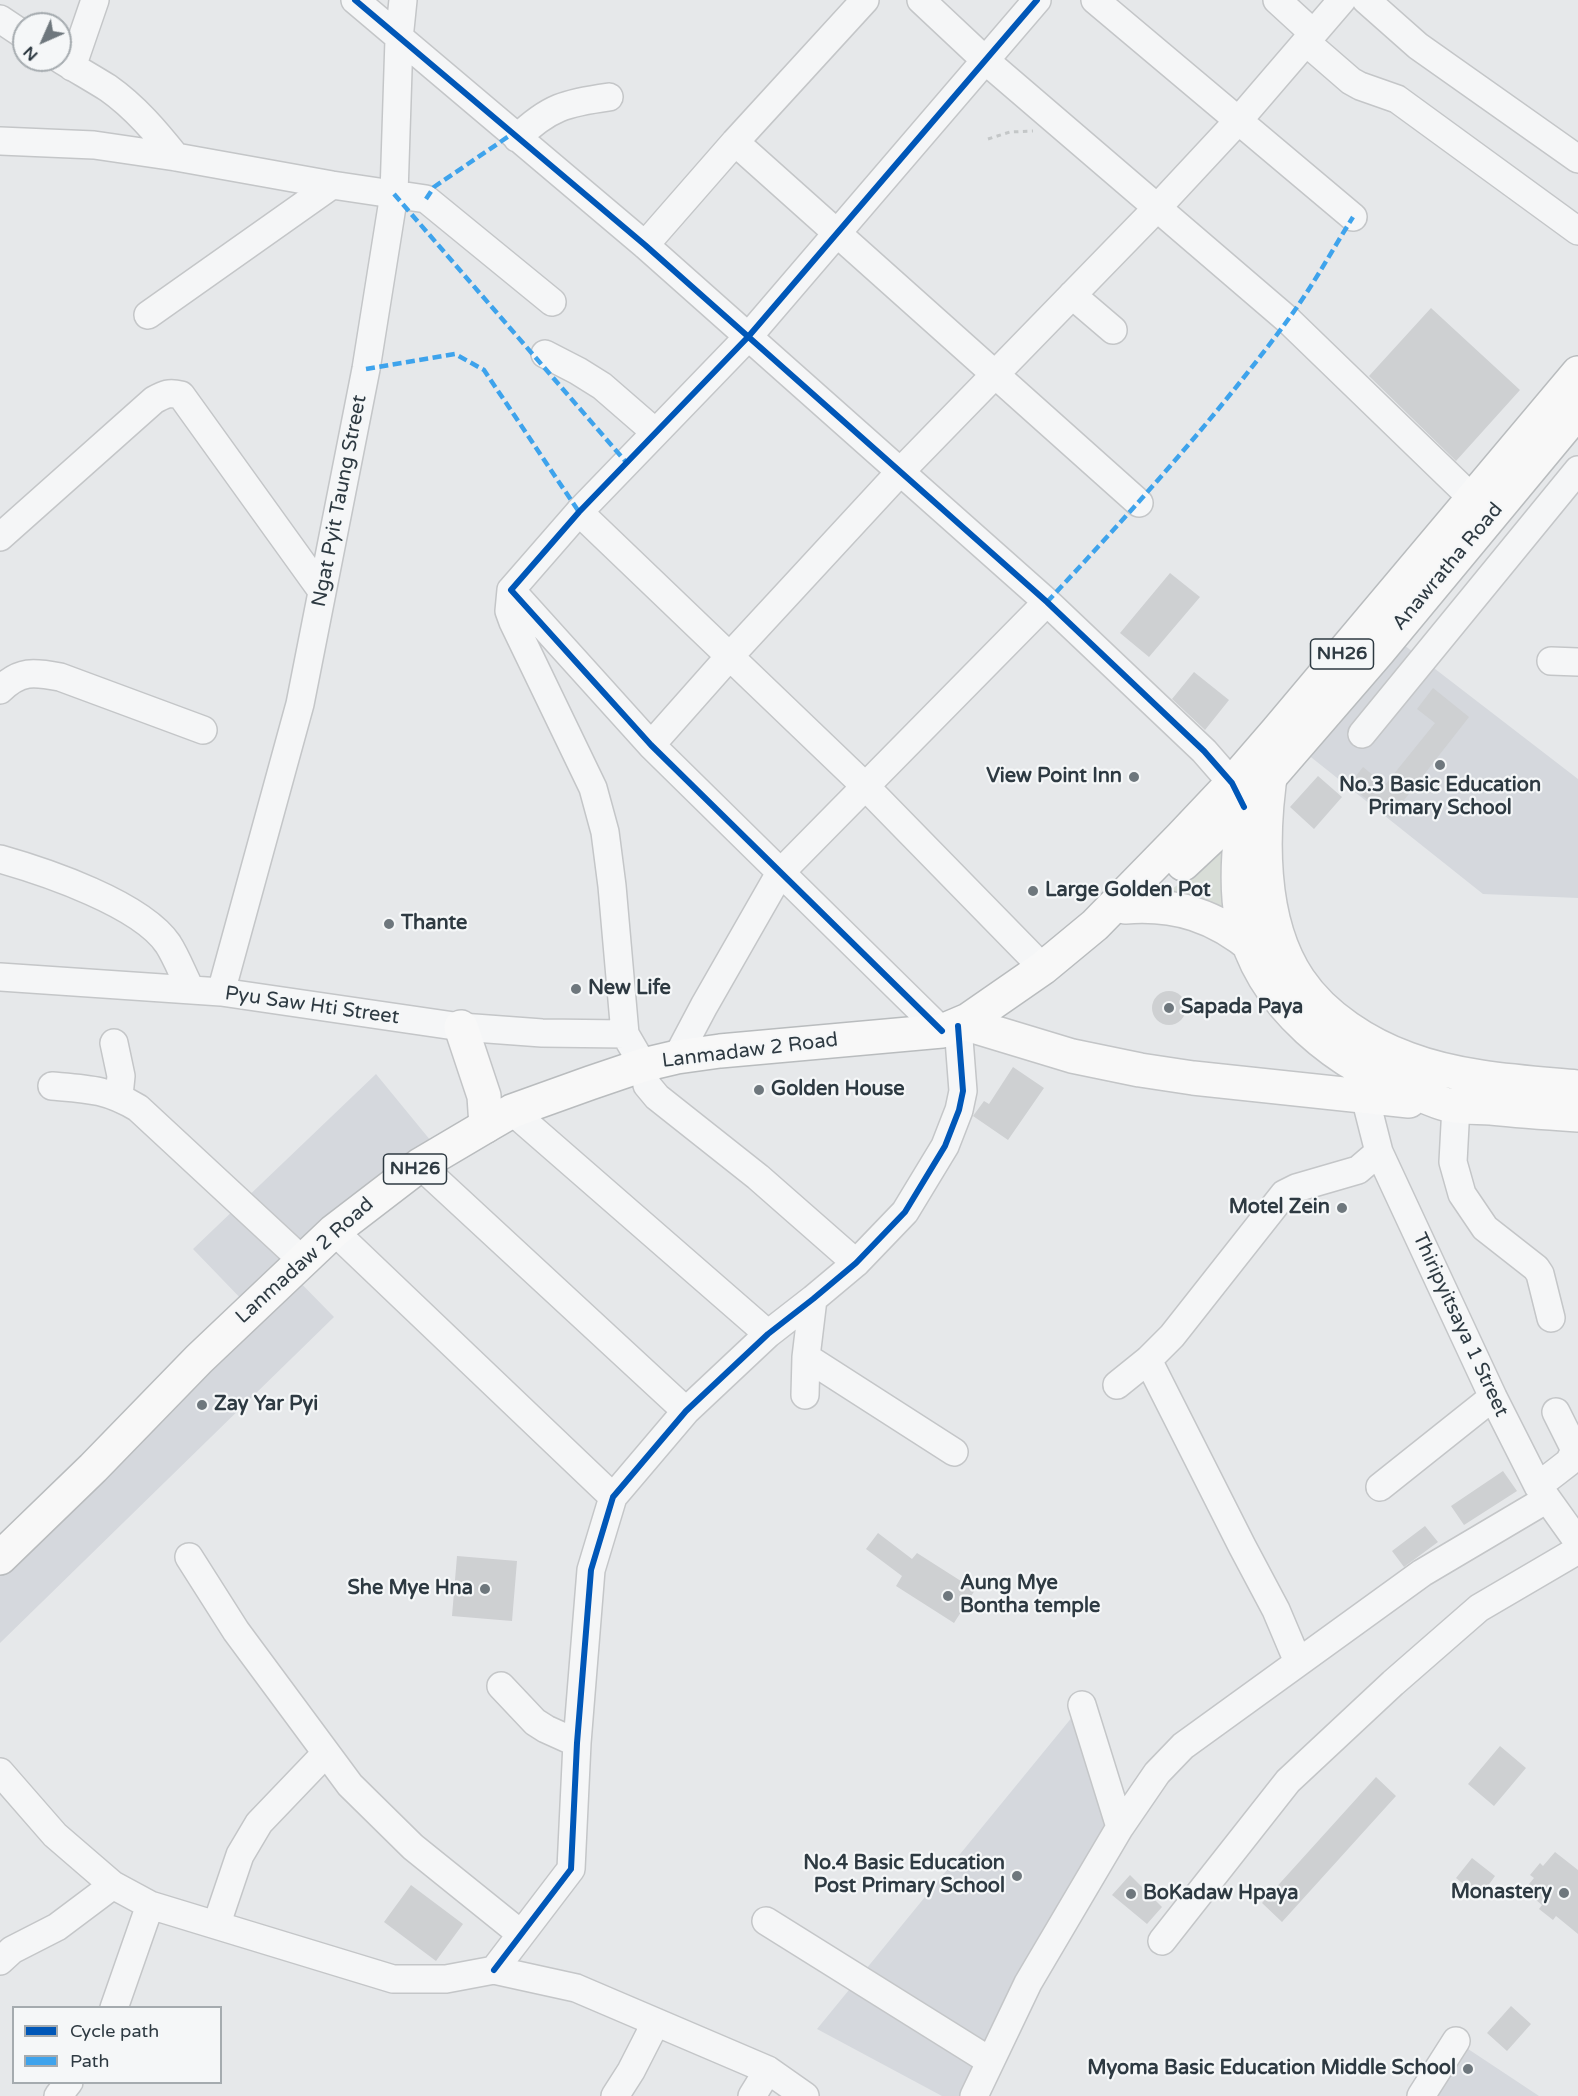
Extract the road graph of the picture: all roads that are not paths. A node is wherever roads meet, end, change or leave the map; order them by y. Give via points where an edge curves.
1 (95, 0) edge
2 (355, 0) edge
3 (403, 0) edge
4 (865, 0) edge
5 (921, 0) edge
6 (1037, 0) edge
7 (1095, 0) edge
8 (1277, 0) edge
9 (1342, 0) edge
10 (1366, 0) edge
11 (1309, 38) junction
12 (399, 39) junction
13 (72, 50) edge
14 (987, 60) junction
15 (72, 67) edge
16 (609, 97) dead end
17 (1238, 121) junction
18 (517, 138) junction
19 (0, 141) edge
20 (735, 142) junction
21 (176, 157) junction
22 (1578, 159) edge
23 (332, 185) junction
24 (394, 194) junction
25 (1157, 208) junction
26 (1353, 217) dead end
27 (1578, 231) edge
28 (837, 232) junction
29 (645, 245) junction
30 (1072, 295) junction
31 (552, 302) dead end
32 (148, 315) dead end
33 (1113, 330) dead end
34 (748, 337) junction
35 (545, 354) dead end
36 (1578, 373) edge
37 (995, 374) junction
38 (1578, 411) edge
39 (655, 432) junction
40 (1578, 470) edge
41 (900, 472) junction
42 (1473, 499) junction
43 (1139, 503) dead end
44 (579, 512) junction
45 (0, 537) edge
46 (511, 590) junction
47 (322, 591) junction
48 (1047, 602) junction
49 (729, 657) junction
50 (1551, 661) dead end
51 (1578, 662) edge
52 (0, 690) edge
53 (203, 730) dead end
54 (1362, 734) dead end
55 (651, 745) junction
56 (1262, 767) junction
57 (866, 787) junction
58 (1238, 795) junction
59 (0, 859) edge
60 (780, 873) junction
61 (1125, 907) junction
62 (1095, 925) junction
63 (1248, 943) junction
64 (1043, 968) junction
65 (0, 977) edge
66 (191, 990) junction
67 (220, 992) junction
68 (1316, 1001) junction
69 (954, 1026) junction
70 (461, 1027) junction
71 (625, 1034) junction
72 (114, 1042) dead end
73 (677, 1057) junction
74 (643, 1065) junction
75 (52, 1086) dead end
76 (1578, 1088) edge
77 (119, 1096) junction
78 (1365, 1097) junction
79 (1453, 1106) junction
80 (1578, 1115) edge
81 (499, 1119) junction
82 (1379, 1152) junction
83 (420, 1165) junction
84 (334, 1231) junction
85 (303, 1261) junction
86 (856, 1263) junction
87 (813, 1299) junction
88 (1551, 1318) dead end
89 (768, 1334) junction
90 (806, 1357) junction
91 (1148, 1360) junction
92 (1117, 1385) dead end
93 (805, 1395) dead end
94 (1493, 1397) junction
95 (686, 1411) junction
96 (1556, 1412) dead end
97 (954, 1452) dead end
98 (1380, 1487) dead end
99 (1542, 1493) junction
100 (613, 1497) junction
101 (1578, 1542) edge
102 (1578, 1550) edge
103 (189, 1557) dead end
104 (0, 1558) edge
105 (1298, 1662) junction
106 (501, 1686) dead end
107 (1082, 1705) dead end
108 (578, 1743) junction
109 (327, 1753) junction
110 (0, 1772) edge
111 (1120, 1827) junction
112 (113, 1885) junction
113 (150, 1905) junction
114 (766, 1921) dead end
115 (217, 1923) junction
116 (521, 1934) junction
117 (1162, 1941) dead end
118 (0, 1961) edge
119 (494, 1970) junction
120 (114, 2006) edge
121 (656, 2022) junction
122 (1456, 2041) dead end
123 (990, 2061) junction
124 (768, 2070) junction
125 (67, 2084) edge
126 (618, 2095) edge
127 (58, 2096) edge
128 (752, 2096) edge
129 (805, 2096) edge
130 (974, 2096) edge
131 (1421, 2096) edge

1 - 13 street
2 - 12 street
3 - 12 street, Ngat Pyit Taung Street
4 - 20 street
5 - 14 street
6 - 14 street
7 - 17 street
8 - 11 street
9 - 11 street
10 - 22 street via 1418,46
11 - 17 street
11 - 27 street via 1351,81 1397,99
12 - 18 street
12 - 24 street, Ngat Pyit Taung Street
14 - 25 street
14 - 28 street
15 - 21 street via 133,109
16 - 18 street via 560,106
17 - 25 street
17 - 26 street
18 - 29 street
19 - 21 street via 85,144
20 - 28 street
20 - 29 street
21 - 23 street
23 - 24 street
23 - 32 street
24 - 31 street via 426,199
24 - 47 street, Ngat Pyit Taung Street via 366,369
25 - 30 street
25 - 42 street via 1288,320
28 - 34 street
28 - 37 street
29 - 34 street
30 - 33 street
30 - 37 street
34 - 39 street
34 - 41 street
35 - 39 street via 602,386
36 - 42 main road, Anawratha Road / NH26
37 - 41 street
37 - 43 street
38 - 56 main road, Anawratha Road / NH26 via 1378,651
39 - 44 street
40 - 54 street
41 - 48 street
41 - 49 street
42 - 56 main road, Anawratha Road / NH26 via 1277,731
44 - 46 street
44 - 49 street
45 - 47 street via 154,400 171,392 181,395
46 - 55 street
46 - 71 street via 509,610 513,622 585,769 605,831
47 - 67 street, Ngat Pyit Taung Street via 300,704
48 - 57 street
48 - 58 street via 1204,751
49 - 55 street
49 - 57 street
50 - 51 street
52 - 53 street via 16,676 36,673 60,677
55 - 60 street
56 - 58 main road, Anawratha Road / NH26
56 - 68 main road, Anawratha Road via 1265,866 1275,925 1289,963
57 - 60 street
57 - 64 street
58 - 61 main road, Anawratha Road / NH26 via 1182,865
58 - 62 main road, Anawratha Road / NH26
58 - 63 main road via 1241,919
59 - 66 street via 46,873 132,911 167,943
60 - 69 street
60 - 73 street
61 - 62 main road, Anawratha Road / NH26
61 - 63 main road via 1161,906 1189,912 1213,920
62 - 64 main road, NH26
63 - 68 main road
63 - 79 main road via 1266,979 1314,1035 1376,1076
64 - 69 main road, NH26
65 - 66 street, Pyu Saw Hti Street
66 - 67 street, Pyu Saw Hti Street
67 - 70 street, Pyu Saw Hti Street
68 - 76 main road, Anawratha Road via 1373,1044 1409,1060 1466,1074
69 - 73 main road, Lanmadaw 2 Road / NH26
69 - 78 main road via 1140,1070
69 - 86 street via 963,1091 945,1146 905,1212
70 - 71 street, Pyu Saw Hti Street
70 - 81 main road via 484,1096
71 - 74 street
72 - 77 street via 121,1076
73 - 74 main road, Lanmadaw 2 Road / NH26
74 - 81 main road, Lanmadaw 2 Road / NH26
74 - 86 street via 647,1085 657,1097 758,1177
75 - 77 street
77 - 85 street via 138,1108
78 - 79 main road
78 - 82 street, Thiripyitsaya 1 Street
79 - 80 main road
79 - 88 street via 1453,1162 1462,1194 1485,1228 1536,1268
81 - 83 main road, Lanmadaw 2 Road / NH26
81 - 89 street
82 - 91 street via 1358,1170 1284,1194 1172,1336
82 - 94 street, Thiripyitsaya 1 Street
83 - 84 main road, Lanmadaw 2 Road / NH26
83 - 95 street
84 - 85 main road, Lanmadaw 2 Road / NH26
84 - 100 street
85 - 104 main road, Lanmadaw 2 Road / NH26
86 - 87 street
87 - 89 street
87 - 90 street
89 - 95 street
90 - 93 street
90 - 97 street
91 - 92 street
91 - 105 street via 1276,1610
94 - 98 street
94 - 99 street, Thiripyitsaya 1 Street
95 - 100 street
96 - 99 street via 1575,1450
99 - 101 street, Thiripyitsaya 1 Street
99 - 105 street
100 - 108 street via 591,1570
102 - 117 street via 1479,1608 1288,1781
103 - 109 street via 236,1631
105 - 111 street via 1183,1746 1157,1773
106 - 108 street via 535,1722
107 - 111 street
108 - 116 street via 571,1869
109 - 115 street via 259,1823 240,1855
109 - 116 street via 350,1785 413,1848
110 - 112 street via 55,1835
111 - 123 street via 1028,1983
112 - 113 street
112 - 118 street via 57,1927 12,1950
113 - 115 street
113 - 120 street
114 - 123 street
115 - 119 street via 393,1979 446,1979
116 - 119 street
119 - 121 street via 576,1988
121 - 124 street
121 - 126 street
122 - 131 street
123 - 130 street
124 - 128 street
124 - 129 street
125 - 127 street

